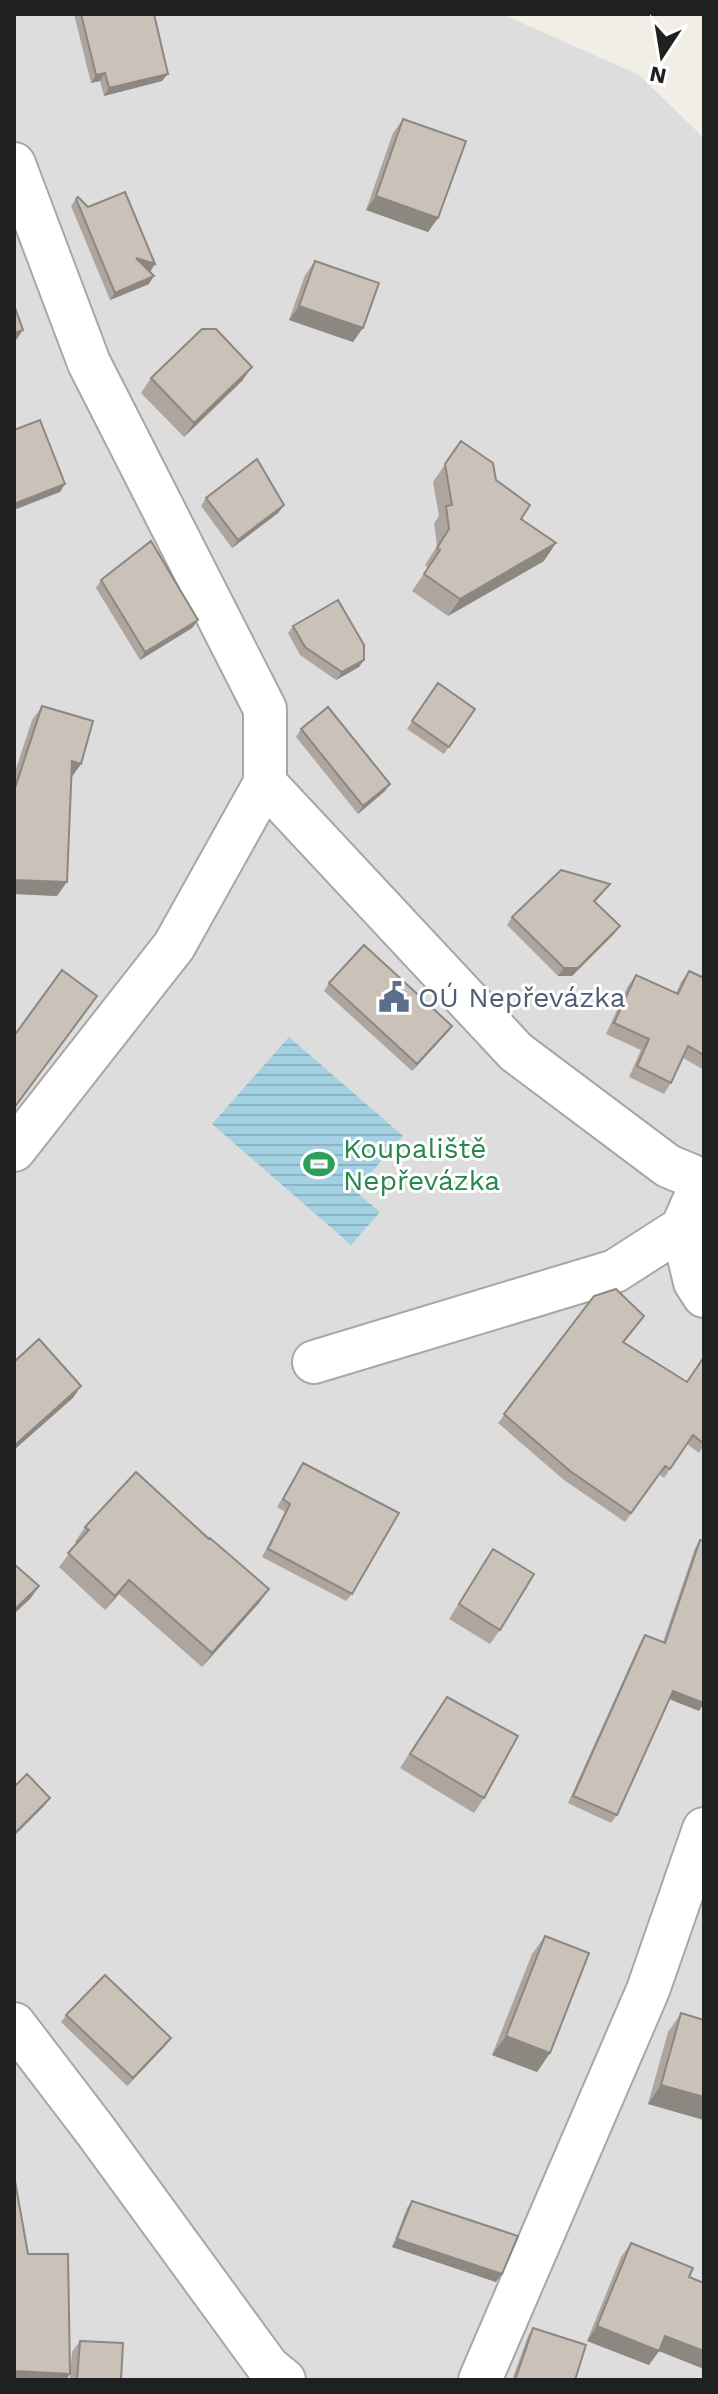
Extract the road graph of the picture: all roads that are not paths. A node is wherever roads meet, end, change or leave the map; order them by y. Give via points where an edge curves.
1 (14, 164) edge
2 (265, 783) junction
3 (14, 1150) edge
4 (703, 1181) edge
5 (682, 1228) junction
6 (704, 1296) edge
7 (314, 1362) dead end
8 (704, 1829) edge
9 (14, 2024) edge
10 (274, 2376) edge
11 (480, 2380) edge

1 - 2 street via 89,363 265,709
2 - 3 street via 174,946
2 - 4 street via 516,1052 668,1166
4 - 5 street
5 - 6 street via 695,1282
5 - 7 street via 615,1271
8 - 11 street via 648,1990
9 - 10 street

